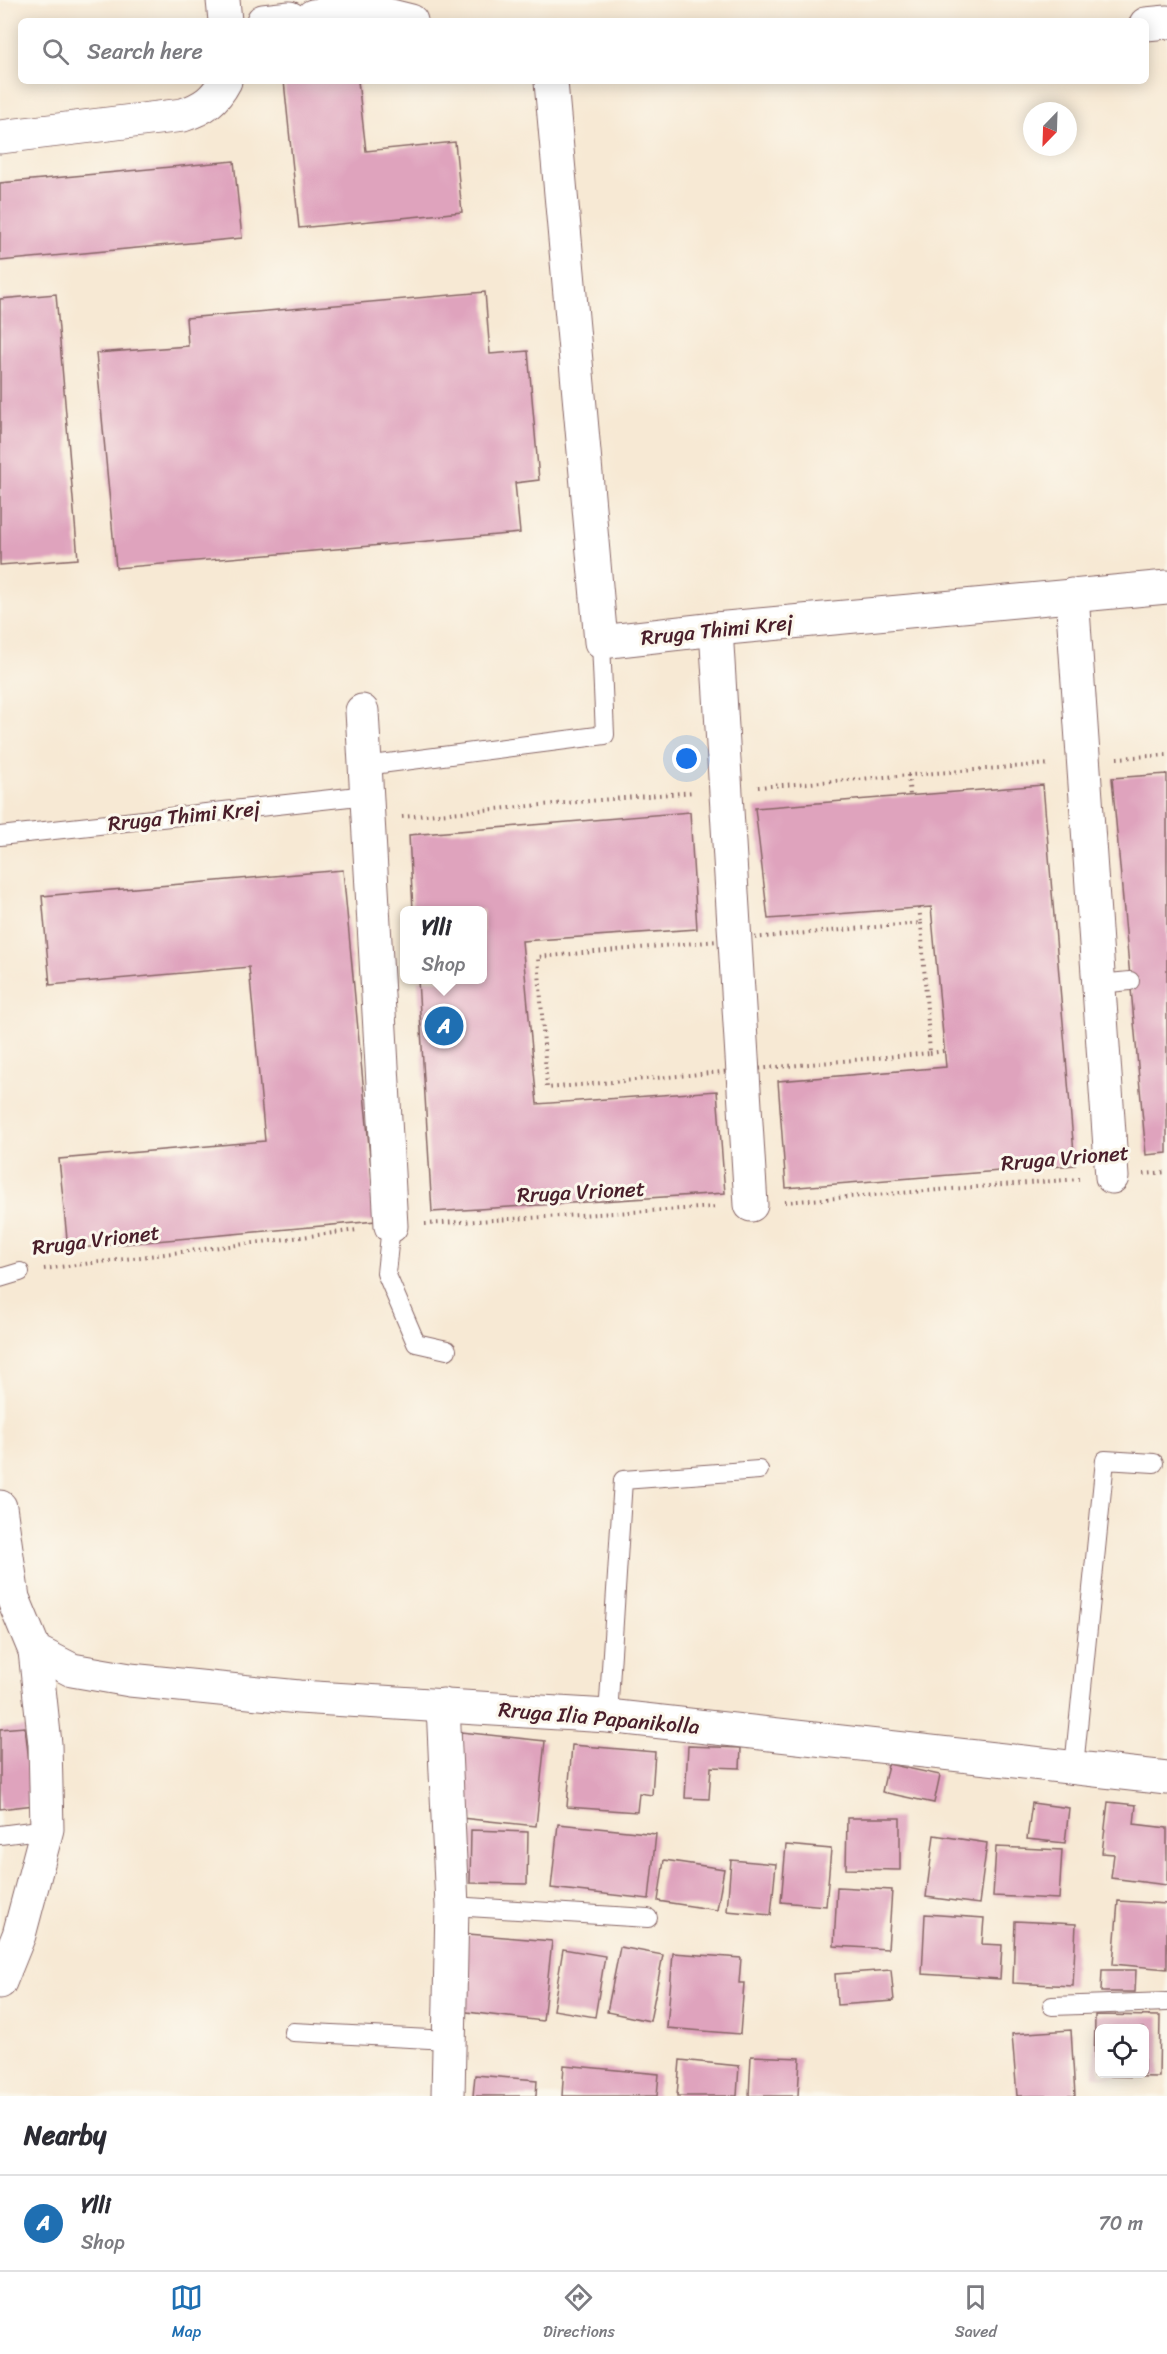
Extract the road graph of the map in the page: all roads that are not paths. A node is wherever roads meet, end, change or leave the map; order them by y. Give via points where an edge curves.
1 (223, 0) edge
2 (225, 18) edge
3 (289, 18) edge
4 (399, 18) edge
5 (1167, 22) edge
6 (1149, 24) edge
7 (223, 84) edge
8 (554, 84) edge
9 (0, 137) edge
10 (1167, 587) edge
11 (1072, 595) junction
12 (716, 629) junction
13 (601, 642) junction
14 (362, 711) dead end
15 (367, 794) junction
16 (0, 836) edge
17 (1112, 1177) road end
18 (751, 1204) road end
19 (391, 1226) joint
20 (20, 1272) road end
21 (0, 1278) edge
22 (447, 1350) dead end
23 (1154, 1463) dead end
24 (759, 1470) dead end
25 (0, 1507) edge
26 (35, 1652) junction
27 (443, 1705) junction
28 (608, 1716) junction
29 (1074, 1767) junction
30 (1167, 1778) edge
31 (47, 1829) junction
32 (0, 1835) edge
33 (452, 1906) junction
34 (648, 1918) dead end
35 (0, 1982) edge
36 (1167, 2002) edge
37 (1052, 2006) dead end
38 (293, 2032) dead end
39 (449, 2040) junction
40 (448, 2096) edge

1 - 2 street
3 - 4 street via 367,10
5 - 6 street
7 - 9 street via 216,97 183,115
8 - 13 street
10 - 11 street, Rruga Thimi Krej
11 - 12 street, Rruga Thimi Krej
11 - 17 street via 1084,761 1114,983
12 - 13 street, Rruga Thimi Krej
12 - 18 street via 726,789 719,941 729,1071
13 - 15 lane, Rruga Thimi Krej via 605,735
14 - 15 street
15 - 16 lane, Rruga Thimi Krej
15 - 19 street
19 - 22 lane via 386,1273 416,1343
20 - 21 lane, Rruga Vrionet
23 - 29 lane via 1105,1460
24 - 28 lane via 623,1480
25 - 26 street via 13,1598
26 - 27 street, Rruga Ilia Papanikolla via 72,1670 130,1680 299,1697
26 - 31 street via 45,1744
27 - 28 street, Rruga Ilia Papanikolla
27 - 33 street
28 - 29 street, Rruga Ilia Papanikolla
29 - 30 street, Rruga Ilia Papanikolla
31 - 32 lane
31 - 35 street via 19,1935
33 - 34 lane
33 - 39 street
36 - 37 lane
38 - 39 lane
39 - 40 street

